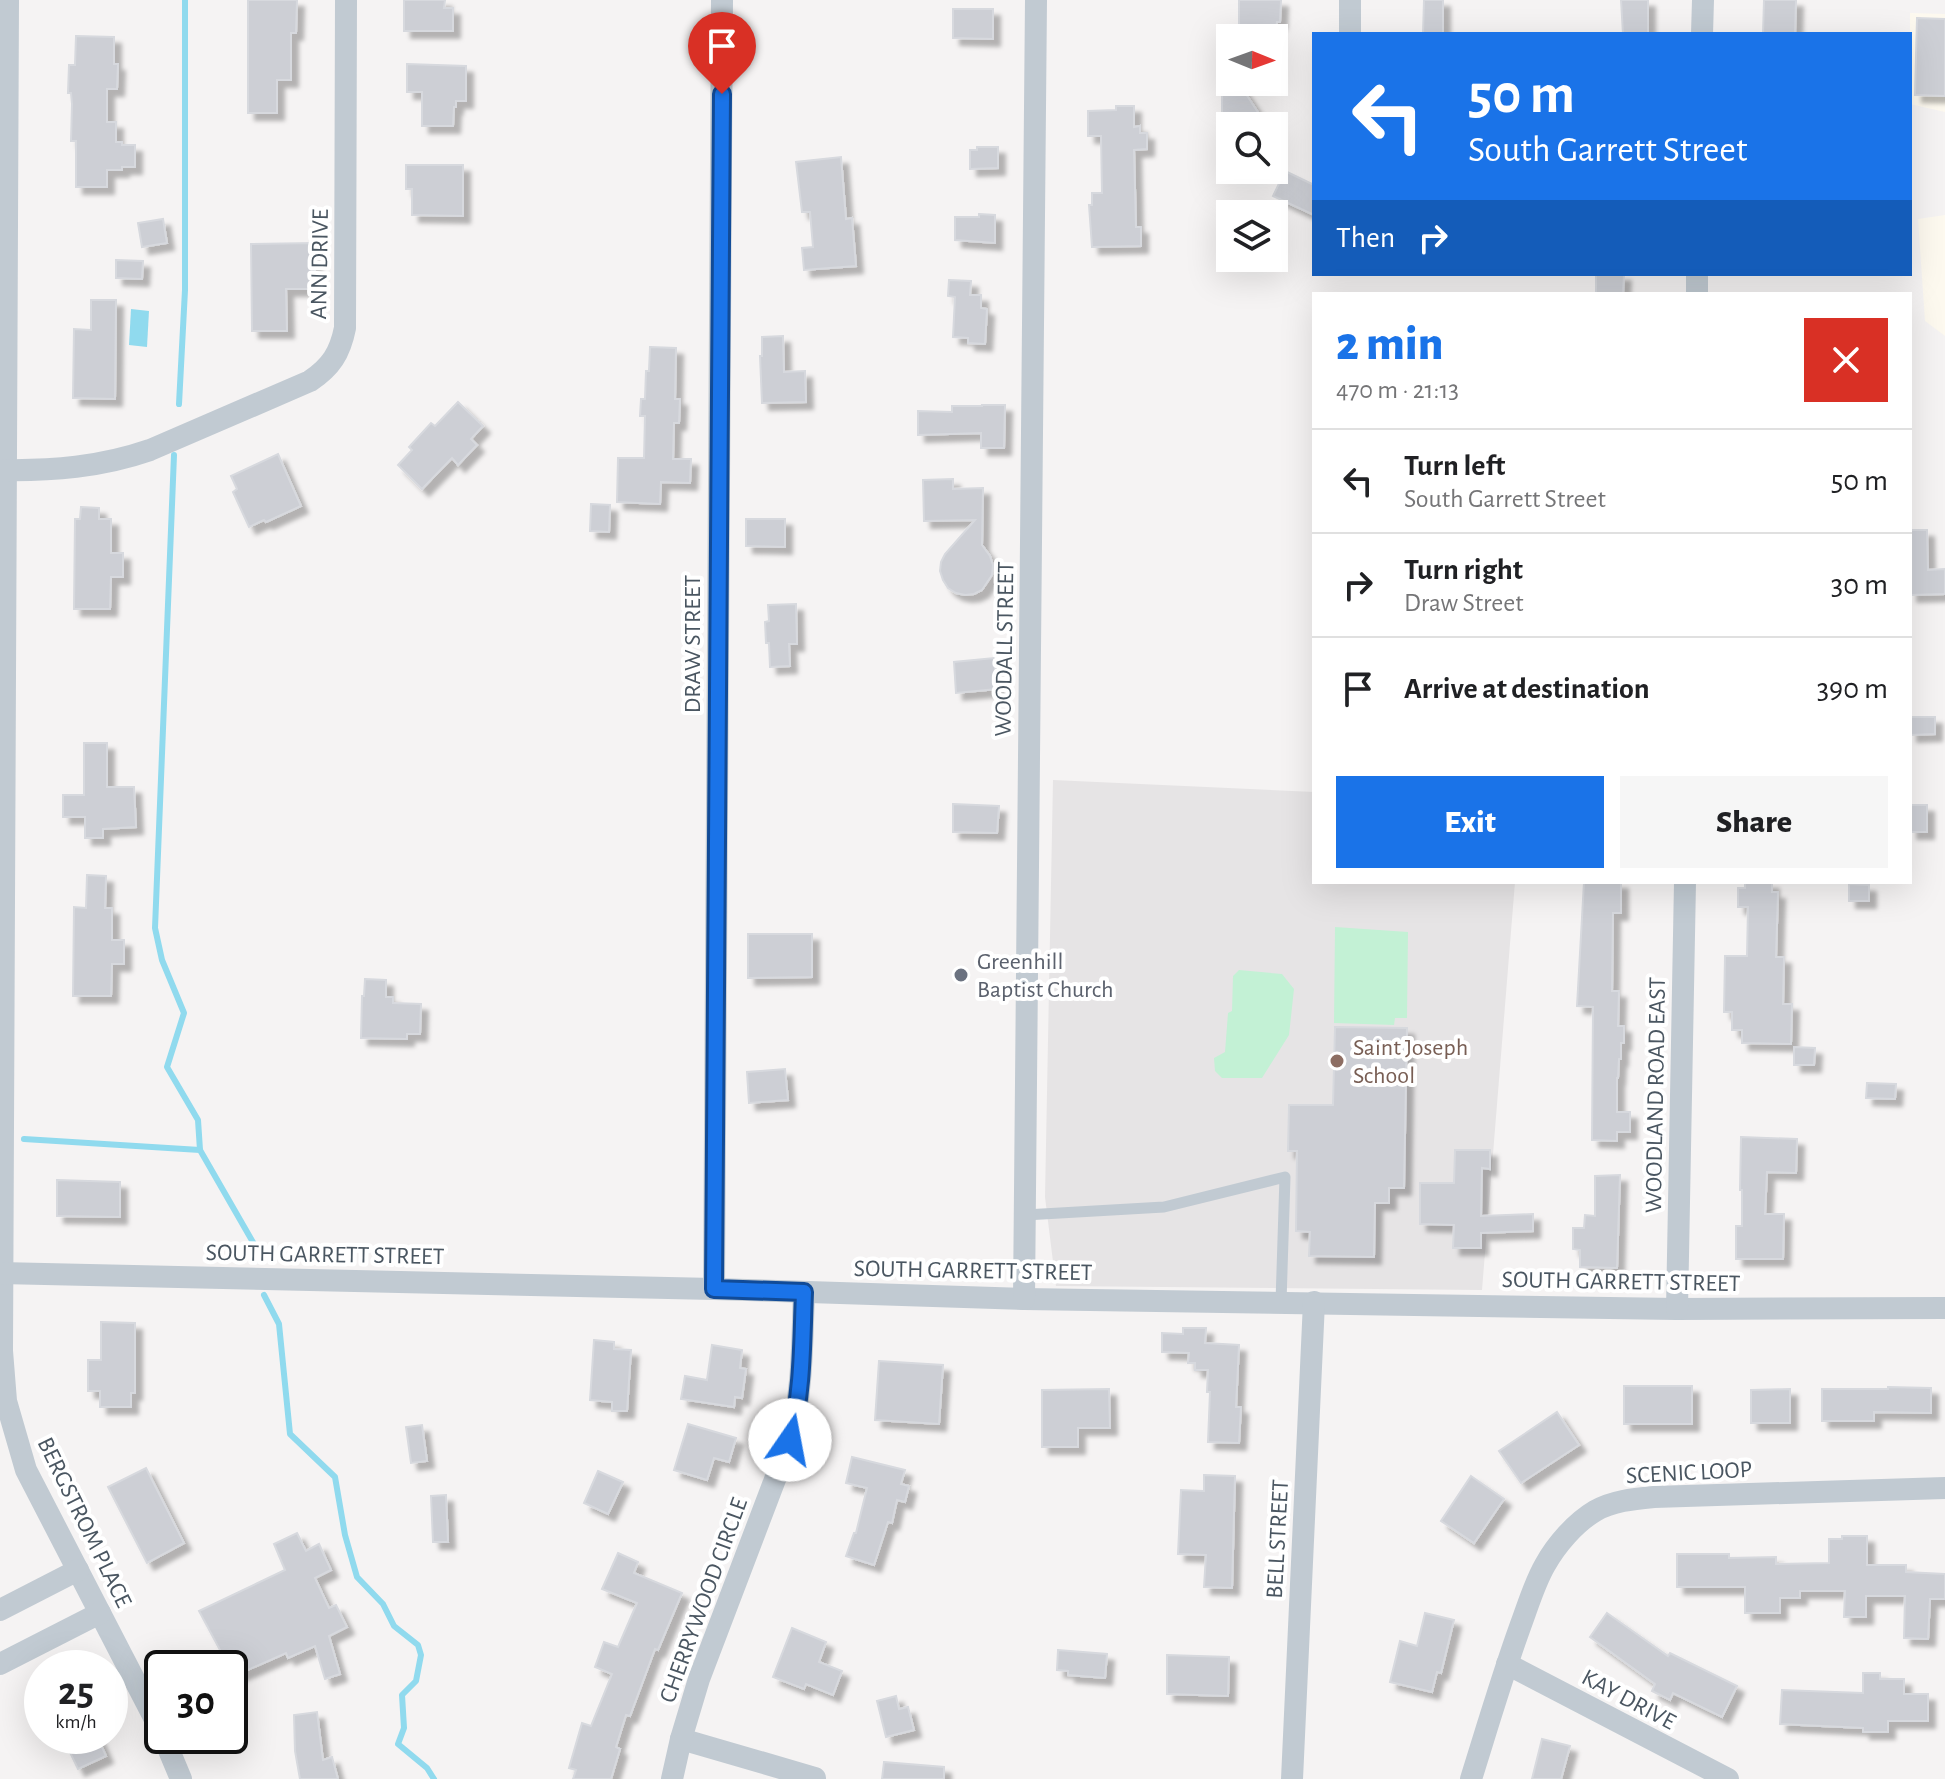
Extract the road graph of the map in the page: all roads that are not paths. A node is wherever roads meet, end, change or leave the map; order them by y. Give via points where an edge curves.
1 (8, 0) edge
2 (346, 0) edge
3 (722, 0) edge
4 (1036, 0) edge
5 (1350, 0) edge
6 (1703, 0) edge
7 (1350, 32) edge
8 (1702, 32) edge
9 (3, 470) edge
10 (1685, 884) edge
11 (1025, 1215) junction
12 (1, 1273) edge
13 (714, 1289) junction
14 (804, 1292) junction
15 (1024, 1299) junction
16 (1281, 1302) junction
17 (1314, 1302) junction
18 (1945, 1308) edge
19 (1677, 1309) junction
20 (1945, 1488) edge
21 (78, 1570) junction
22 (0, 1610) edge
23 (100, 1613) junction
24 (0, 1664) edge
25 (1507, 1664) junction
26 (144, 1698) edge
27 (681, 1739) junction
28 (171, 1754) edge
29 (815, 1778) edge
30 (181, 1779) edge
31 (672, 1779) edge
32 (1292, 1779) edge
33 (1471, 1779) edge
34 (1728, 1779) edge

1 - 9 street, BERGSTROM PLACE
2 - 9 street, ANN DRIVE via 345,328 335,359 310,381 125,459 72,468
3 - 13 street, DRAW STREET
4 - 11 street, WOODALL STREET
5 - 7 street
6 - 8 street
9 - 12 street, BERGSTROM PLACE
10 - 19 street, WOODLAND ROAD EAST
11 - 15 street, WOODALL STREET
11 - 16 lane via 1164,1207 1285,1177
12 - 13 street, SOUTH GARRETT STREET
12 - 21 street, BERGSTROM PLACE via 9,1413 26,1470
13 - 14 street, SOUTH GARRETT STREET
14 - 15 street, SOUTH GARRETT STREET
14 - 27 street, CHERRYWOOD CIRCLE via 800,1389 790,1440
15 - 16 street, SOUTH GARRETT STREET
16 - 17 street, SOUTH GARRETT STREET
17 - 19 street, SOUTH GARRETT STREET
17 - 32 street, BELL STREET
18 - 19 street, SOUTH GARRETT STREET
20 - 25 street, SCENIC LOOP via 1654,1497 1612,1503 1586,1517 1545,1563
21 - 22 street
21 - 23 street, BERGSTROM PLACE
23 - 24 street
23 - 26 street, BERGSTROM PLACE
25 - 33 street, SCENIC LOOP
25 - 34 street, KAY DRIVE
27 - 29 street, CHERRYWOOD CIRCLE
27 - 31 street, CHERRYWOOD CIRCLE
28 - 30 street, BERGSTROM PLACE

